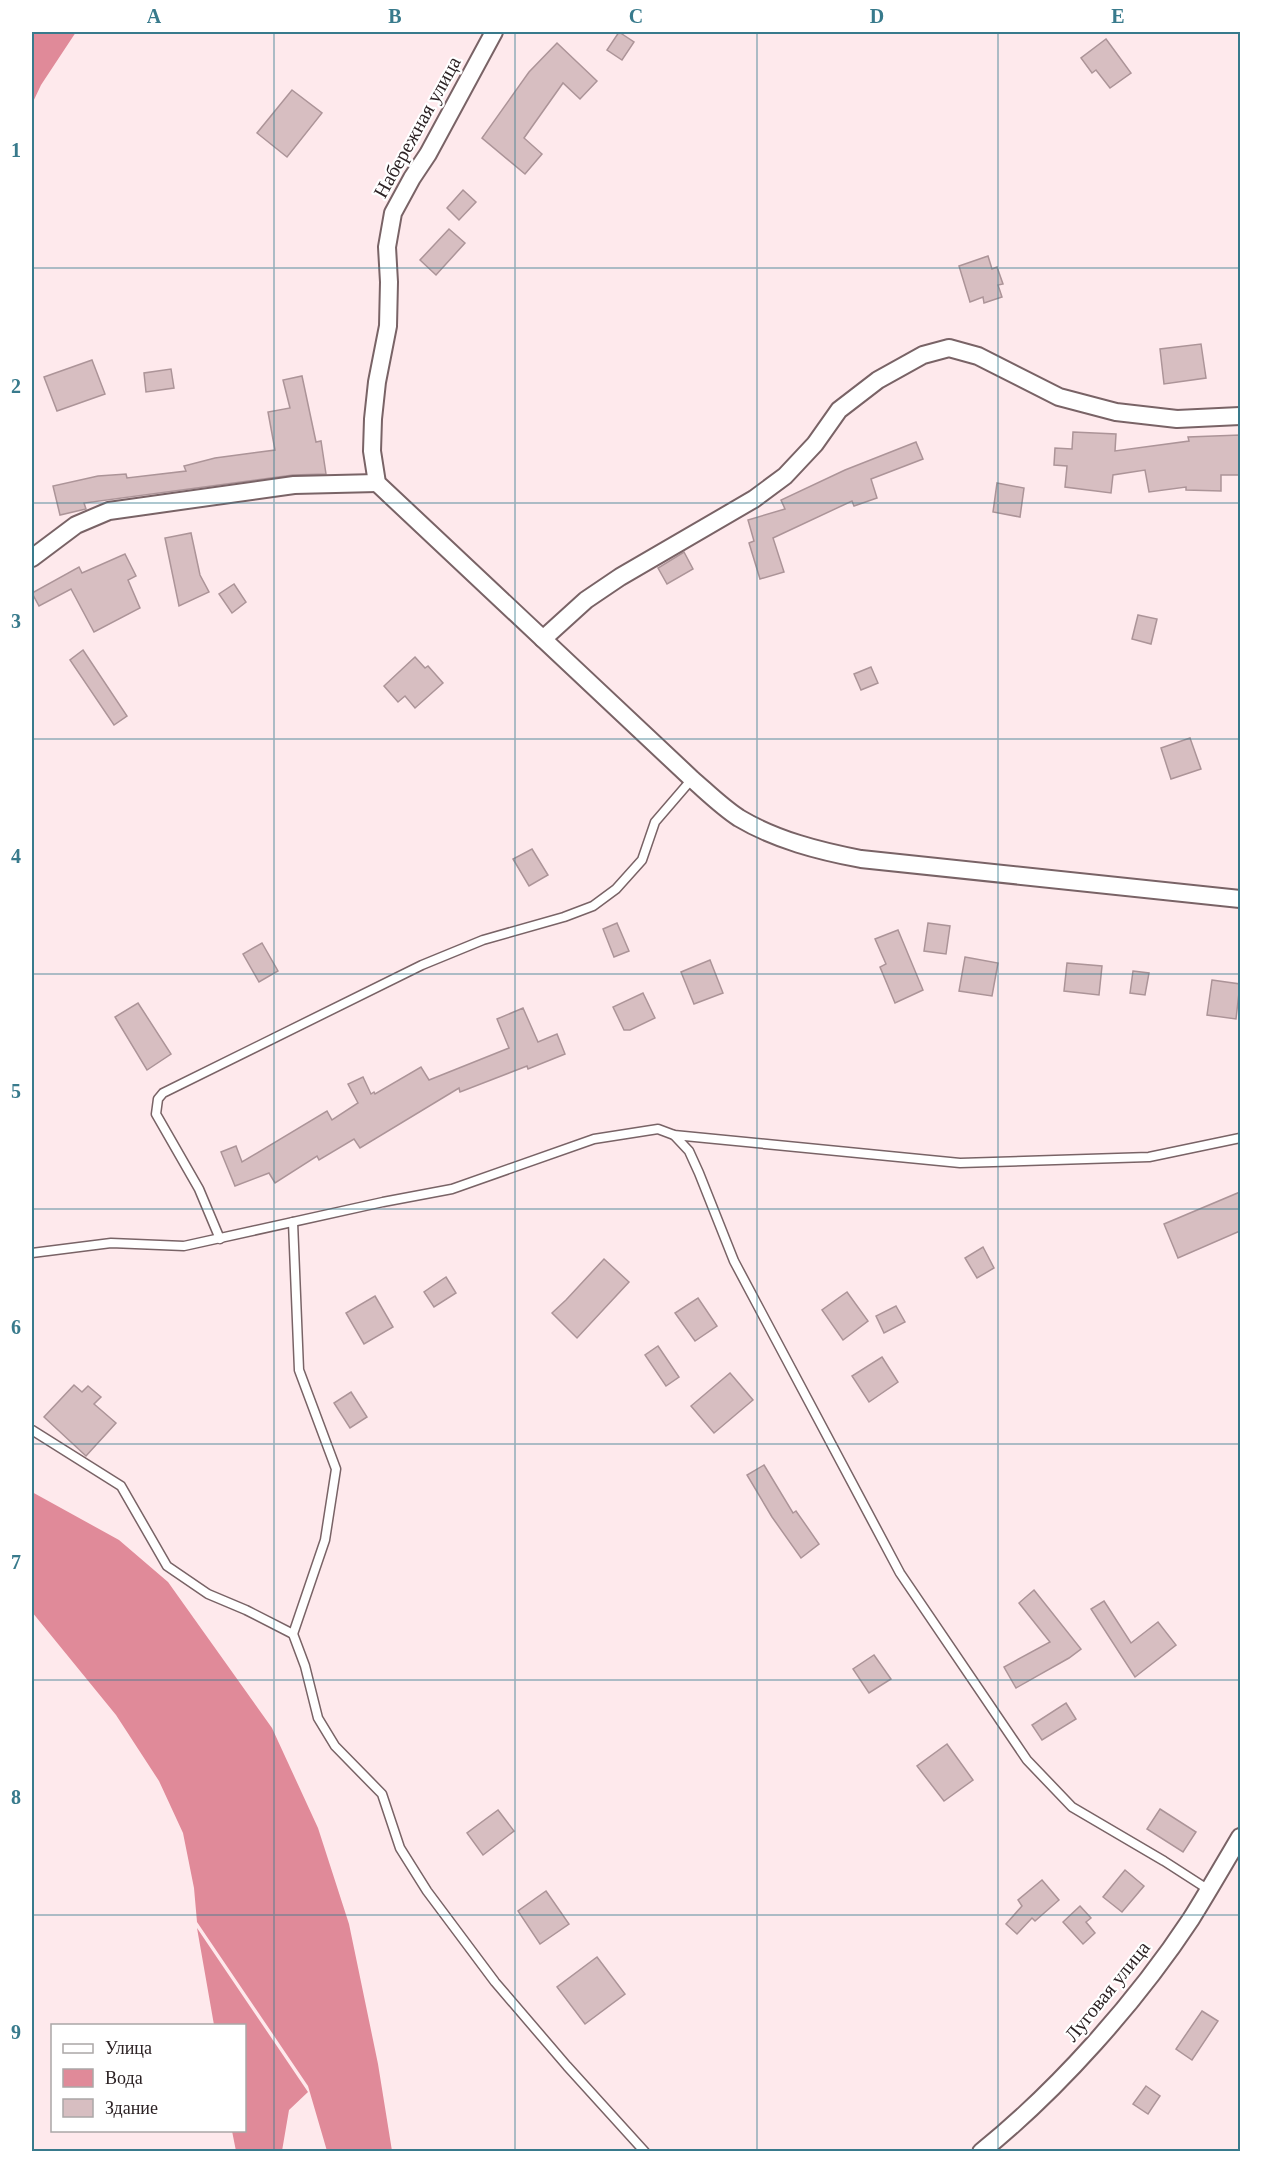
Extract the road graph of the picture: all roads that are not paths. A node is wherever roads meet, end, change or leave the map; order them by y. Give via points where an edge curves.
1 (494, 32) edge
2 (1240, 416) edge
3 (377, 483) junction
4 (32, 558) edge
5 (543, 639) junction
6 (692, 779) junction
7 (1240, 900) edge
8 (674, 1135) junction
9 (1240, 1138) edge
10 (293, 1222) junction
11 (220, 1239) junction
12 (32, 1253) edge
13 (32, 1430) edge
14 (293, 1634) junction
15 (1240, 1837) edge
16 (1209, 1890) junction
17 (645, 2151) edge
18 (981, 2151) edge

1 - 3 street, Набережная улица via 393,213 387,247 388,326 373,419
2 - 5 street via 1177,419 1116,412 1059,397 978,356 949,348 923,355 878,380 838,410 815,444 785,476 754,499 620,577 586,600
3 - 4 street via 294,485 109,511 76,525
3 - 5 street
5 - 6 street
6 - 7 street via 737,817 766,832 830,853 940,869
6 - 11 lane via 655,822 642,860 616,889 593,906 483,940 422,965 163,1093 156,1114 199,1189
8 - 9 lane via 960,1163 1149,1157
8 - 10 lane via 658,1129 594,1139 452,1190
8 - 16 lane via 689,1151 734,1261 900,1574 1027,1760 1072,1807
10 - 11 lane
10 - 14 lane via 299,1370 336,1469 326,1540
11 - 12 lane via 184,1246 111,1243
13 - 14 lane via 121,1486 167,1566 208,1594
14 - 17 lane via 318,1718 335,1746 382,1794 400,1848 427,1891 495,1982
15 - 16 street, Луговая улица
16 - 18 street, Луговая улица via 1126,2005 1058,2081

